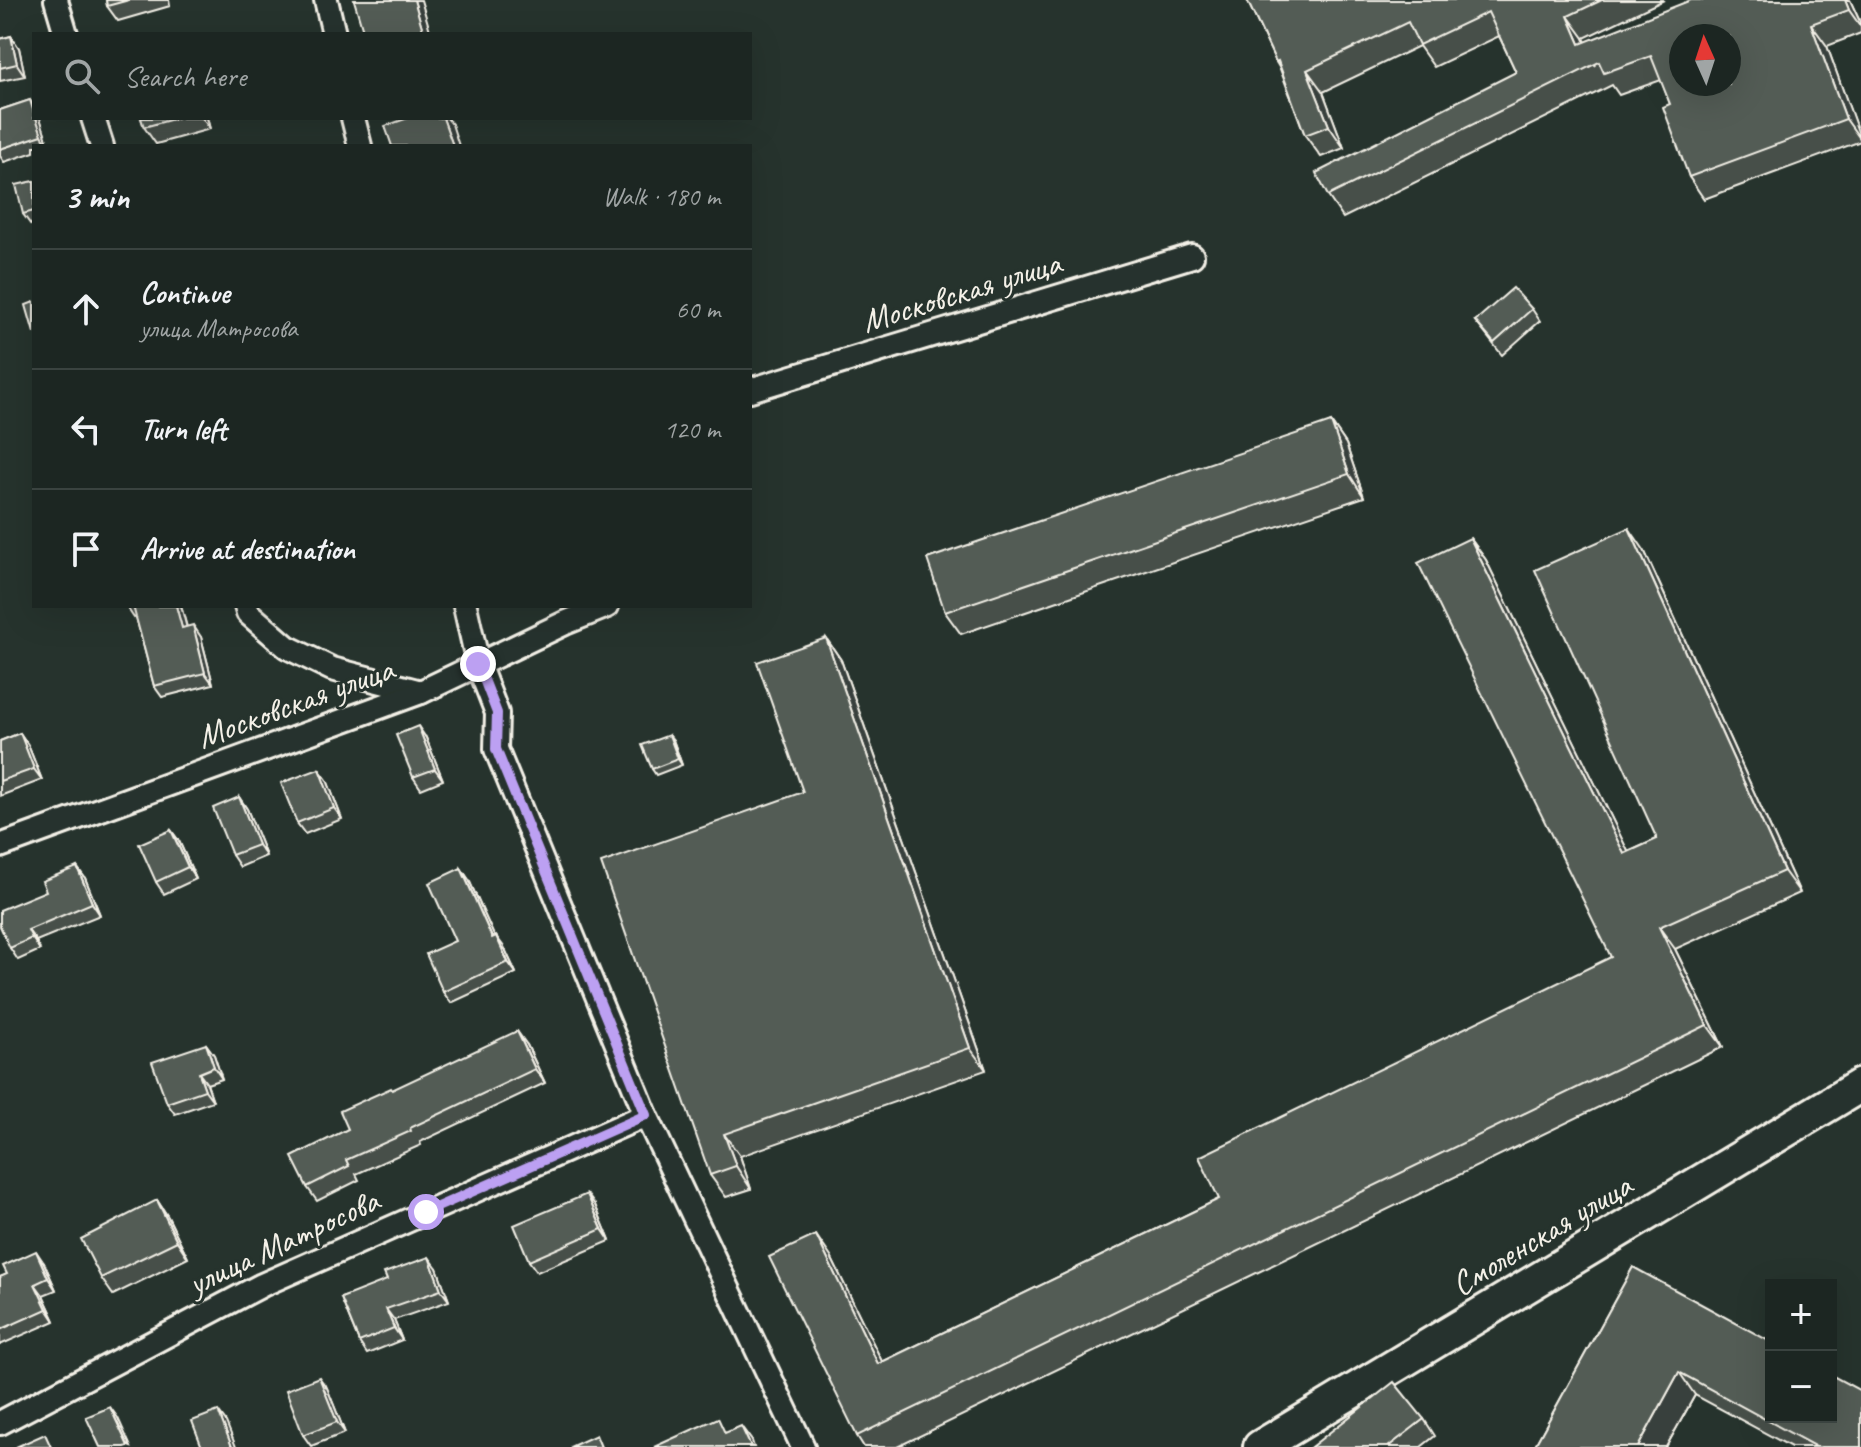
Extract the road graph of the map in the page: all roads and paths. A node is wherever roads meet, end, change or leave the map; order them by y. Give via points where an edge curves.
1 (56, 0) edge
2 (326, 0) edge
3 (65, 32) edge
4 (334, 32) edge
5 (94, 120) edge
6 (354, 120) edge
7 (101, 144) edge
8 (360, 144) edge
9 (1192, 256) dead end
10 (752, 389) edge
11 (247, 608) edge
12 (465, 608) edge
13 (603, 608) edge
14 (478, 664) junction
15 (421, 692) junction
16 (0, 846) edge
17 (1861, 1085) edge
18 (646, 1115) junction
19 (0, 1423) edge
20 (803, 1447) edge
21 (1260, 1447) edge

1 - 3 street
2 - 4 street
5 - 7 street
6 - 8 street
9 - 10 street, Московская улица
11 - 15 street via 287,647 321,664
12 - 14 street
13 - 14 street, Московская улица
14 - 15 street, Московская улица
14 - 18 street via 497,713 496,749
15 - 16 street, Московская улица
17 - 21 main road, Смоленская улица
18 - 19 street, улица Матросова via 262,1285
18 - 20 street

